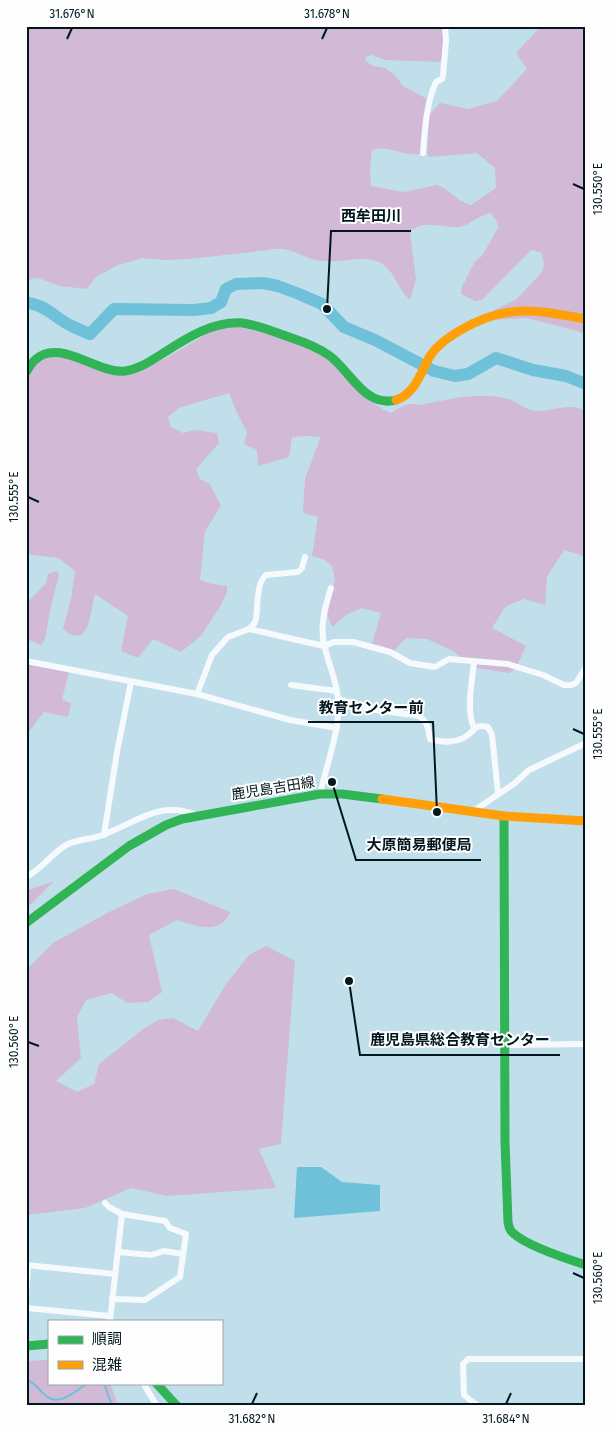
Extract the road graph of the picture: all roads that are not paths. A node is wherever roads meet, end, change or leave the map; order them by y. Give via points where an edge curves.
1 (445, 26) edge
2 (423, 153) dead end
3 (586, 319) edge
4 (26, 372) edge
5 (305, 557) dead end
6 (331, 588) dead end
7 (249, 629) junction
8 (324, 646) junction
9 (26, 661) edge
10 (474, 663) junction
11 (586, 667) edge
12 (131, 682) junction
13 (291, 685) dead end
14 (337, 691) junction
15 (197, 694) junction
16 (338, 699) junction
17 (474, 727) junction
18 (337, 728) junction
19 (586, 743) edge
20 (498, 793) junction
21 (320, 794) junction
22 (472, 812) junction
23 (197, 816) junction
24 (504, 816) junction
25 (586, 821) edge
26 (104, 835) junction
27 (26, 878) edge
28 (26, 923) edge
29 (505, 1044) junction
30 (586, 1044) edge
31 (105, 1203) dead end
32 (122, 1214) junction
33 (118, 1252) junction
34 (183, 1254) junction
35 (586, 1264) edge
36 (27, 1266) edge
37 (115, 1274) junction
38 (26, 1296) edge
39 (112, 1299) junction
40 (26, 1308) edge
41 (110, 1318) edge
42 (48, 1344) edge
43 (26, 1346) edge
44 (586, 1359) edge
45 (144, 1384) edge
46 (157, 1384) edge
47 (157, 1406) edge
48 (177, 1406) edge
49 (479, 1406) edge

1 - 2 street via 443,76 436,82 432,93
3 - 4 street via 530,310 478,320 436,347 405,397 385,402 369,395 322,350 301,340 241,323 211,327 131,370 119,372 57,352 38,356
5 - 7 street via 298,572 263,578 256,619
6 - 8 street via 323,615
7 - 8 street
7 - 15 street via 228,638 212,655
8 - 10 street via 334,642 353,642 390,652 410,663 435,666 449,659
8 - 14 street
9 - 12 street
10 - 11 street via 508,664 564,685 576,683
10 - 17 street via 470,708
12 - 15 street
12 - 26 street
13 - 14 street
14 - 16 street
15 - 18 street via 290,720
16 - 17 street via 376,710 419,716 428,726 430,739 440,742 468,735
16 - 18 street
17 - 20 street via 488,727 492,735
18 - 21 street
19 - 20 street via 529,770
20 - 22 street
21 - 22 street, 鹿児島吉田線 via 360,795
21 - 23 street, 鹿児島吉田線
22 - 24 street, 鹿児島吉田線
23 - 26 street via 184,810 167,810 149,814
23 - 28 street, 鹿児島吉田線 via 166,825 144,837
24 - 25 street, 鹿児島吉田線
24 - 29 street
26 - 27 street via 69,844
29 - 30 street
29 - 35 street via 509,1228 529,1242
31 - 32 street
32 - 33 street
32 - 34 street via 165,1221 170,1228 186,1234
33 - 34 street via 151,1256 164,1251
33 - 37 street
34 - 39 street via 180,1277 145,1300
36 - 37 street
36 - 38 street
37 - 39 street
39 - 41 street
40 - 41 street
42 - 43 street
44 - 49 street via 468,1359 463,1364 464,1395
45 - 47 street
46 - 48 street

